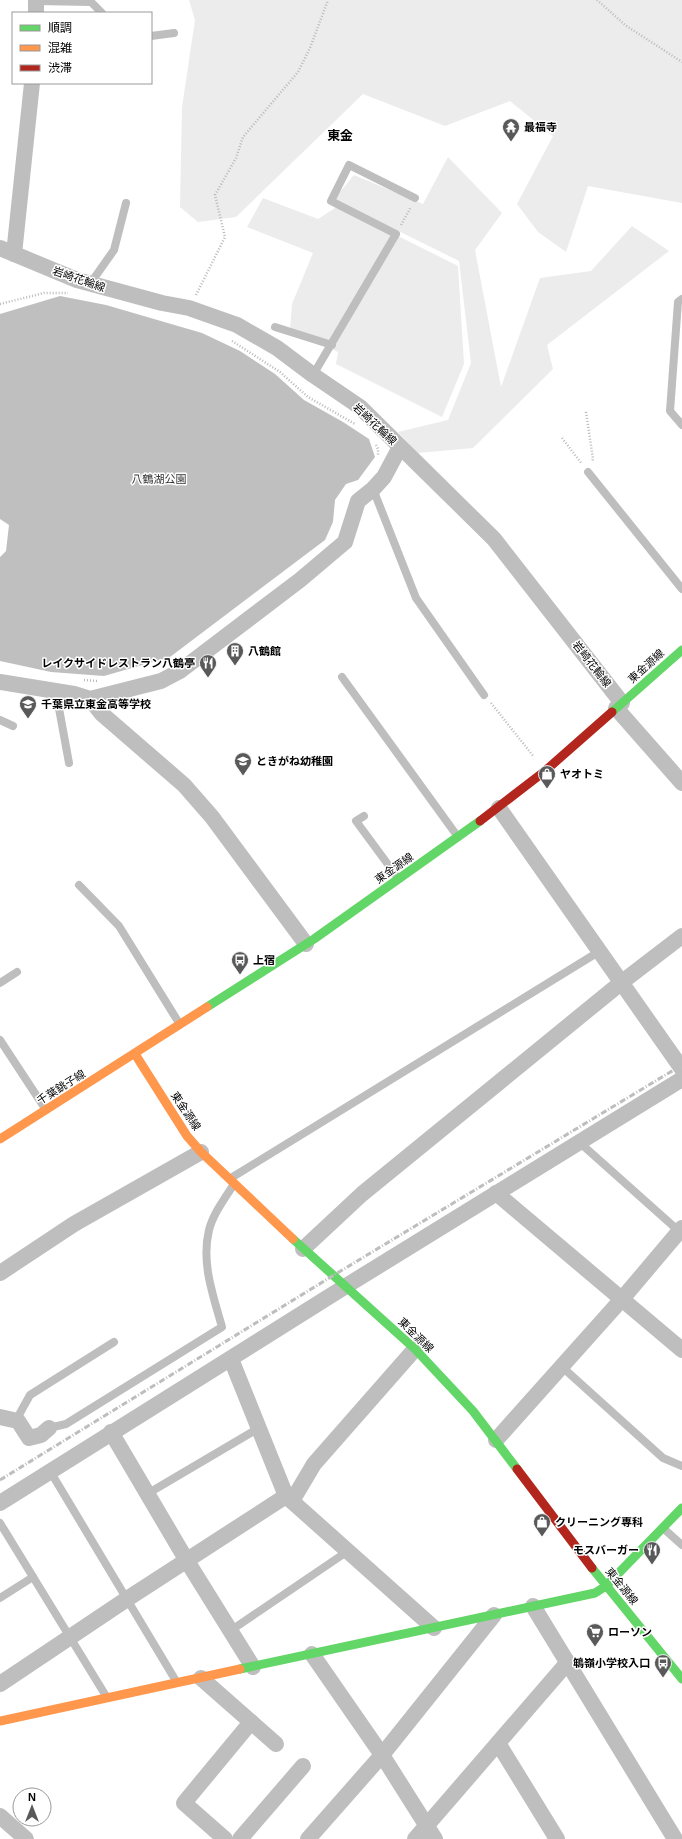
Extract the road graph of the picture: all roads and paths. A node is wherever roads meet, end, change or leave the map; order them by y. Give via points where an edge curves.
1 (328, 0) edge
2 (597, 0) edge
3 (36, 5) edge
4 (101, 12) edge
5 (174, 33) dead end
6 (152, 36) edge
7 (682, 62) edge
8 (32, 84) edge
9 (415, 198) joint
10 (126, 203) dead end
11 (396, 234) junction
12 (7, 251) edge
13 (90, 284) junction
14 (70, 293) dead end
15 (682, 299) edge
16 (0, 304) edge
17 (189, 308) junction
18 (275, 327) dead end
19 (226, 338) dead end
20 (332, 345) junction
21 (313, 375) junction
22 (586, 412) dead end
23 (682, 425) edge
24 (359, 427) dead end
25 (562, 438) dead end
26 (374, 439) dead end
27 (400, 447) junction
28 (378, 461) dead end
29 (588, 472) junction
30 (373, 489) junction
31 (682, 589) edge
32 (682, 650) edge
33 (342, 677) dead end
34 (81, 680) dead end
35 (0, 682) edge
36 (104, 682) dead end
37 (56, 692) junction
38 (484, 695) joint
39 (90, 699) junction
40 (619, 705) junction
41 (0, 720) edge
42 (12, 726) dead end
43 (69, 763) dead end
44 (546, 771) junction
45 (682, 783) edge
46 (499, 808) junction
47 (364, 816) dead end
48 (458, 837) junction
49 (399, 879) junction
50 (79, 886) dead end
51 (682, 936) edge
52 (306, 944) junction
53 (600, 951) junction
54 (17, 972) dead end
55 (622, 982) junction
56 (0, 983) edge
57 (180, 1025) junction
58 (0, 1040) edge
59 (135, 1054) junction
60 (682, 1069) edge
61 (682, 1079) edge
62 (46, 1110) junction
63 (0, 1139) edge
64 (579, 1142) junction
65 (201, 1152) junction
66 (232, 1181) junction
67 (496, 1193) junction
68 (681, 1231) edge
69 (303, 1249) junction
70 (0, 1273) edge
71 (346, 1286) junction
72 (622, 1299) junction
73 (114, 1342) dead end
74 (414, 1349) junction
75 (682, 1350) edge
76 (231, 1359) junction
77 (561, 1366) junction
78 (0, 1416) edge
79 (18, 1421) junction
80 (49, 1428) joint
81 (259, 1428) junction
82 (111, 1432) junction
83 (496, 1440) junction
84 (682, 1466) edge
85 (50, 1471) junction
86 (147, 1494) junction
87 (289, 1498) junction
88 (0, 1503) edge
89 (682, 1508) edge
90 (0, 1523) edge
91 (662, 1527) junction
92 (682, 1545) edge
93 (348, 1551) junction
94 (187, 1561) junction
95 (33, 1578) junction
96 (606, 1586) junction
97 (0, 1598) edge
98 (127, 1599) junction
99 (533, 1606) junction
100 (494, 1615) junction
101 (434, 1628) junction
102 (230, 1631) junction
103 (70, 1637) junction
104 (312, 1654) junction
105 (568, 1662) junction
106 (253, 1667) junction
107 (201, 1678) junction
108 (682, 1679) edge
109 (177, 1683) junction
110 (0, 1684) edge
111 (108, 1698) junction
112 (0, 1721) edge
113 (251, 1722) junction
114 (498, 1743) junction
115 (276, 1744) dead end
116 (382, 1755) junction
117 (303, 1766) dead end
118 (0, 1816) edge
119 (426, 1825) junction
120 (26, 1839) edge
121 (225, 1839) edge
122 (240, 1839) edge
123 (308, 1839) edge
124 (415, 1839) edge
125 (435, 1839) edge
126 (557, 1839) edge
127 (675, 1839) edge

1 - 17 path via 298,72 243,137 236,158 215,195 225,237
2 - 7 path via 624,25
3 - 4 lane via 91,2
5 - 6 lane
8 - 12 street
9 - 11 path
9 - 11 lane via 349,165 331,201
10 - 13 lane via 114,250
11 - 20 lane
12 - 13 street, 岩崎花輪線
13 - 17 street, 岩崎花輪線
14 - 16 path via 44,293
15 - 23 lane via 678,302 670,411
17 - 21 street, 岩崎花輪線 via 237,326 277,348
18 - 20 lane
19 - 24 path via 280,372 308,397
20 - 21 lane
21 - 27 street, 岩崎花輪線 via 360,407
22 - 29 path via 593,459
25 - 29 path
26 - 28 path via 378,449
27 - 30 street via 384,476
27 - 40 street, 岩崎花輪線 via 494,539
29 - 31 lane
30 - 38 lane via 416,598
30 - 39 street via 358,501 345,542 300,580 180,671 161,681
32 - 40 main road, 東金源線
33 - 48 lane
34 - 36 path
35 - 37 street
37 - 39 street
37 - 43 lane
38 - 44 path
39 - 52 street via 102,714 184,785 212,817
40 - 44 main road, 東金源線
40 - 45 street, 岩崎花輪線
41 - 42 lane
44 - 46 main road, 東金源線
46 - 48 main road, 東金源線
46 - 53 street
47 - 49 lane via 356,821
48 - 49 main road, 東金源線
49 - 52 main road, 東金源線
50 - 57 lane via 119,926
51 - 55 street
52 - 57 main road, 東金源線
53 - 55 street
53 - 66 lane
54 - 56 lane
55 - 60 street
55 - 69 street via 362,1194
57 - 59 main road, 東金源線
58 - 62 lane
59 - 62 main road, 千葉銚子線
59 - 65 main road, 東金源線 via 187,1136
61 - 64 street
62 - 63 main road, 千葉銚子線
64 - 67 street
64 - 68 lane
65 - 66 main road, 東金源線
65 - 70 street via 74,1224
66 - 69 main road, 東金源線
66 - 80 lane via 210,1230 207,1258 208,1280 222,1327 66,1424
67 - 71 street
67 - 72 street
68 - 72 street
69 - 71 main road, 東金源線
71 - 74 main road, 東金源線
71 - 76 street
72 - 75 street
72 - 77 street
73 - 79 lane via 30,1395
74 - 83 main road, 東金源線 via 473,1410
74 - 87 street via 314,1464
76 - 81 street
76 - 82 street
77 - 83 street
77 - 84 lane via 663,1458
78 - 79 street
79 - 80 street via 30,1438 40,1435
81 - 86 lane
81 - 87 street
82 - 85 street
82 - 86 street
83 - 96 main road, 東金源線
85 - 88 street
85 - 98 lane
86 - 94 street
87 - 93 street
87 - 94 street
89 - 91 main road
90 - 95 lane
91 - 92 lane
91 - 96 main road
93 - 101 street
93 - 102 lane
94 - 98 street
94 - 102 street
95 - 97 lane
95 - 103 lane
96 - 99 main road via 595,1593
96 - 108 main road, 東金源線 via 675,1665
98 - 103 street
98 - 109 lane
99 - 100 main road
99 - 105 street
100 - 101 main road
100 - 116 street
101 - 104 main road
102 - 106 street
103 - 110 street
103 - 111 lane
104 - 106 main road
104 - 116 street
105 - 114 street
105 - 127 street
106 - 107 main road
107 - 109 main road
107 - 113 street
109 - 111 main road
111 - 112 main road
113 - 115 street
113 - 121 street via 184,1803
114 - 119 street
114 - 126 street
116 - 119 street
116 - 123 street
117 - 122 street
118 - 120 street
119 - 124 street
119 - 125 street

